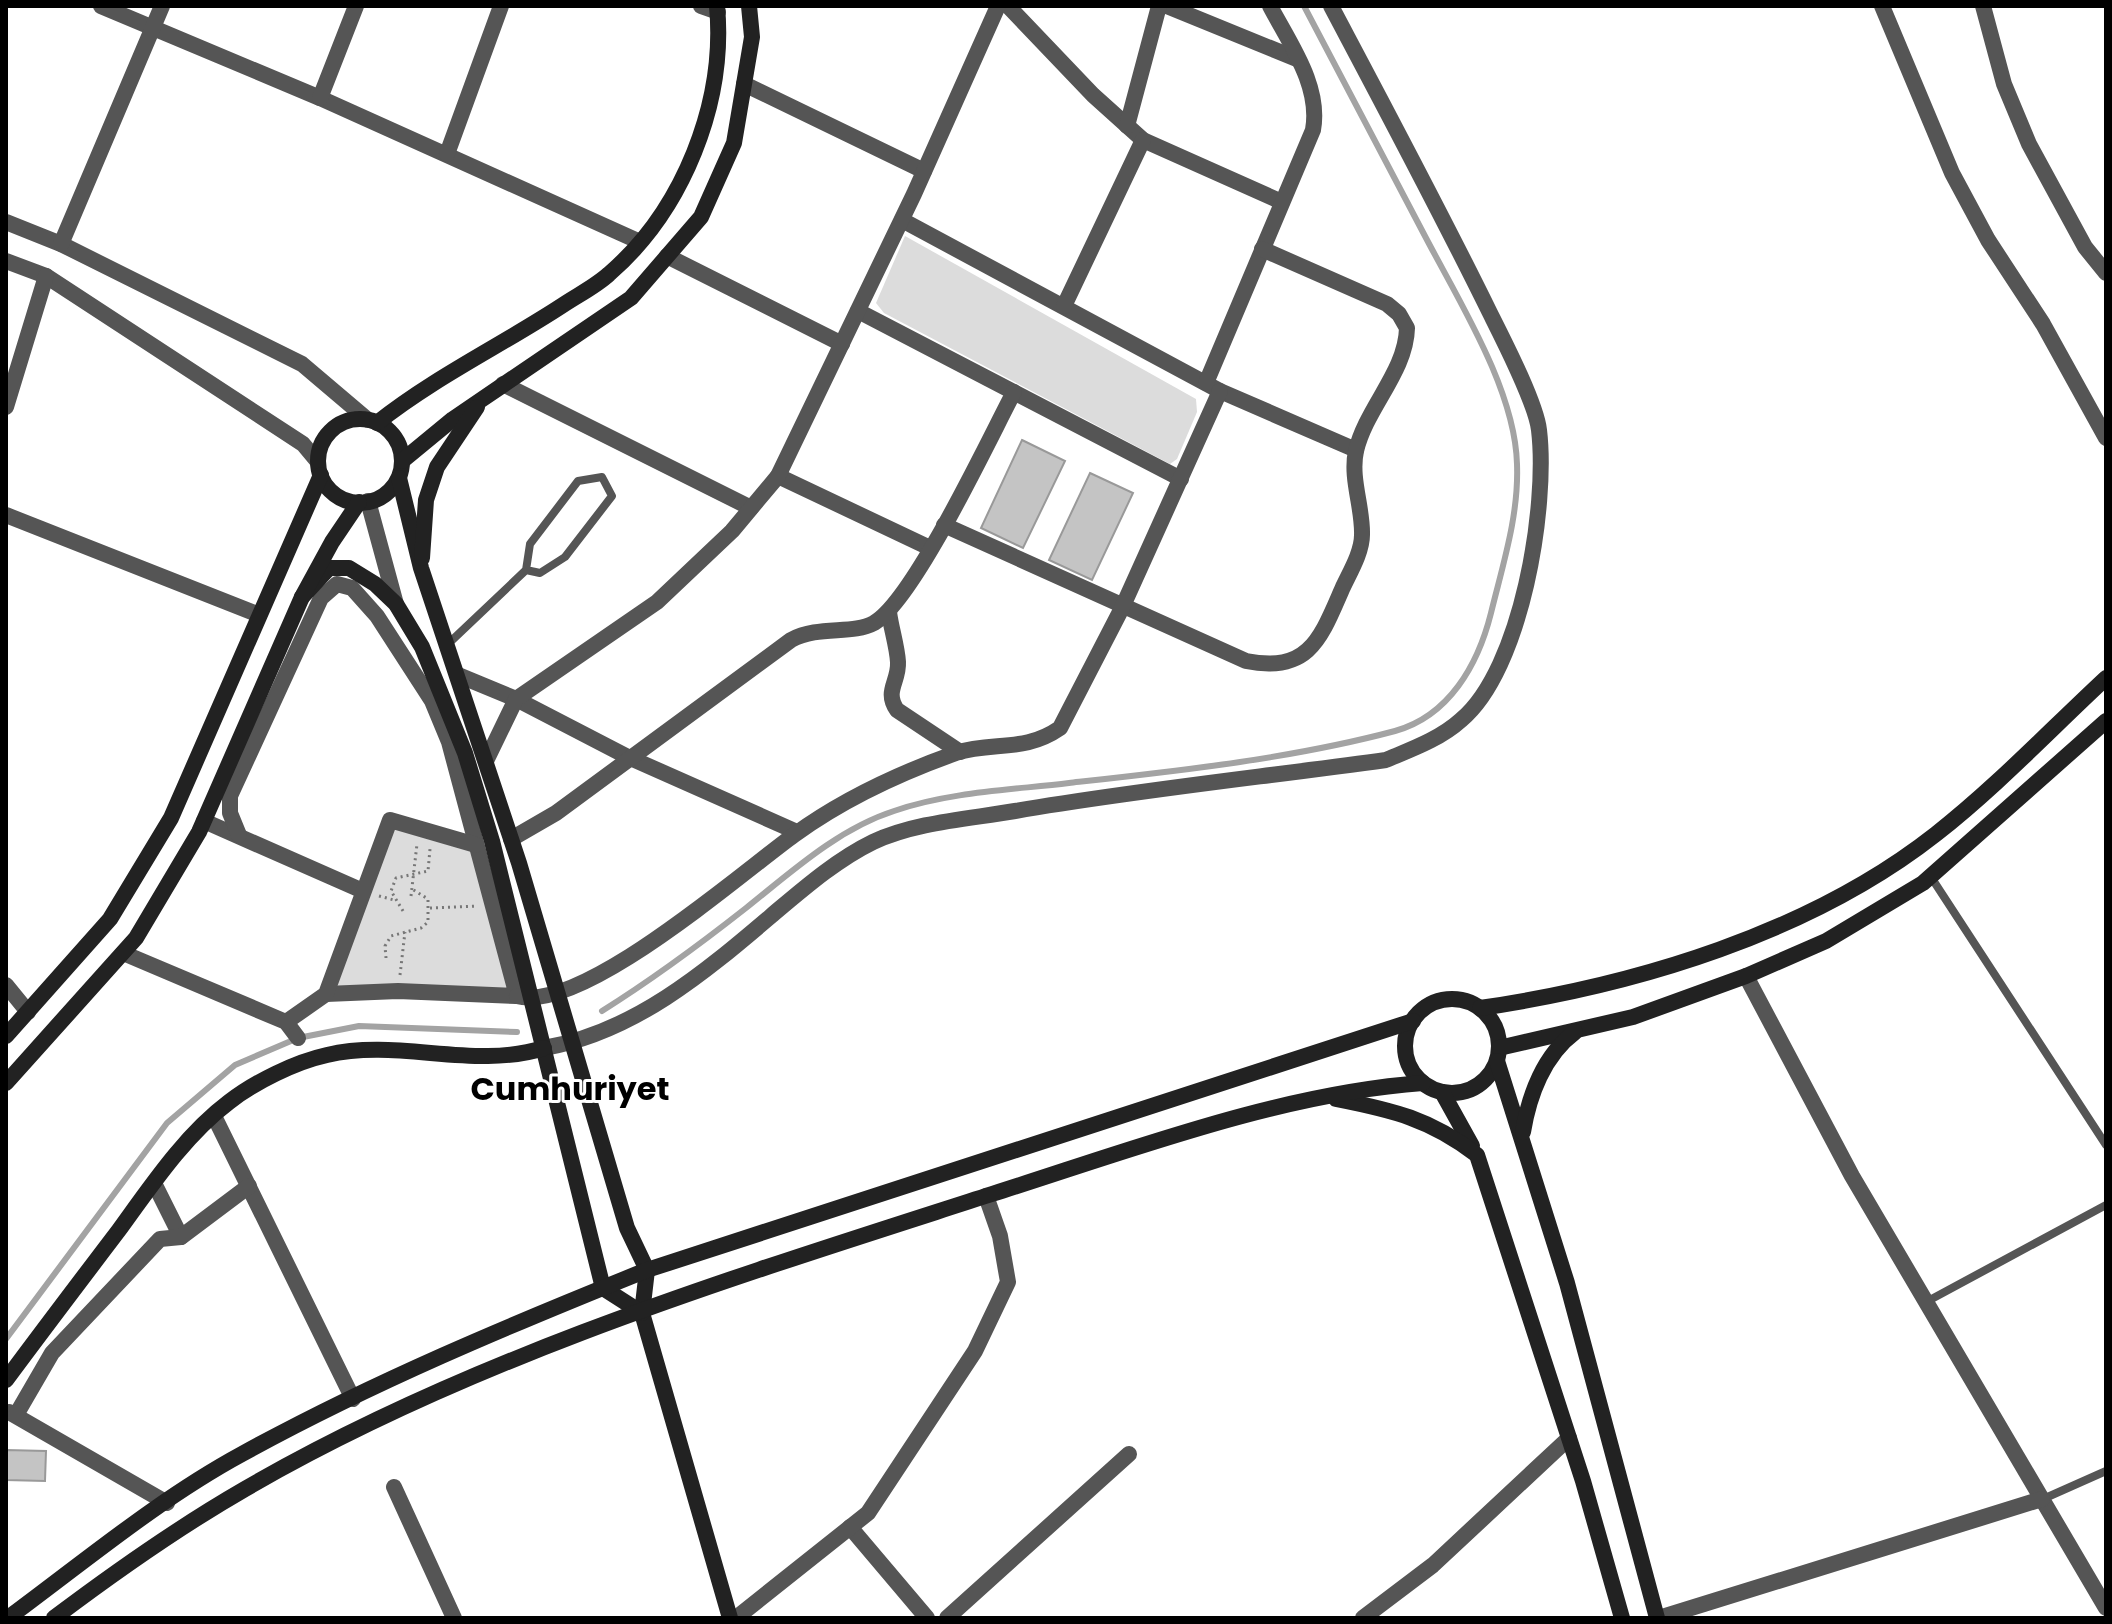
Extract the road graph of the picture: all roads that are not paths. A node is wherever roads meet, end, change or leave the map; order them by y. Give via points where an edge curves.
1 (101, 6) edge
2 (162, 6) edge
3 (356, 6) edge
4 (501, 6) edge
5 (701, 6) edge
6 (749, 6) edge
7 (998, 6) edge
8 (1008, 6) edge
9 (1159, 6) edge
10 (1167, 6) edge
11 (1270, 6) edge
12 (1331, 6) edge
13 (1882, 6) edge
14 (1983, 6) edge
15 (718, 9) edge
16 (154, 26) junction
17 (1297, 59) junction
18 (744, 84) junction
19 (320, 98) junction
20 (1127, 126) junction
21 (1143, 140) junction
22 (447, 154) junction
23 (924, 171) junction
24 (1282, 202) junction
25 (902, 220) junction
26 (6, 222) edge
27 (638, 241) junction
28 (61, 244) junction
29 (1262, 249) junction
30 (667, 256) junction
31 (6, 261) edge
32 (2106, 273) edge
33 (46, 276) junction
34 (1064, 306) junction
35 (858, 311) junction
36 (842, 344) junction
37 (503, 384) junction
38 (1213, 387) junction
39 (1014, 392) junction
40 (483, 398) junction
41 (6, 407) edge
42 (373, 421) junction
43 (2106, 438) edge
44 (1356, 450) junction
45 (402, 461) junction
46 (320, 469) junction
47 (778, 476) junction
48 (399, 478) junction
49 (1181, 479) junction
50 (364, 502) junction
51 (751, 508) junction
52 (6, 515) edge
53 (944, 525) junction
54 (930, 548) junction
55 (421, 568) junction
56 (526, 570) junction
57 (302, 597) junction
58 (396, 604) junction
59 (1122, 608) junction
60 (889, 612) junction
61 (257, 614) junction
62 (448, 644) junction
63 (458, 675) junction
64 (2106, 678) edge
65 (516, 699) junction
66 (2106, 721) edge
67 (960, 752) junction
68 (628, 757) junction
69 (486, 761) junction
70 (204, 821) junction
71 (797, 832) junction
72 (239, 835) junction
73 (511, 839) junction
74 (476, 845) junction
75 (1931, 877) junction
76 (363, 891) junction
77 (123, 953) junction
78 (1746, 976) junction
79 (6, 985) edge
80 (557, 991) junction
81 (326, 994) junction
82 (525, 998) junction
83 (1480, 1008) junction
84 (28, 1012) junction
85 (1413, 1021) junction
86 (286, 1022) junction
87 (1577, 1030) junction
88 (6, 1036) edge
89 (298, 1038) dead end
90 (573, 1043) junction
91 (544, 1048) junction
92 (1498, 1054) junction
93 (6, 1083) edge
94 (1423, 1083) junction
95 (1442, 1092) junction
96 (1327, 1097) junction
97 (214, 1116) junction
98 (1522, 1138) junction
99 (2106, 1145) edge
100 (1477, 1155) junction
101 (154, 1183) junction
102 (249, 1186) junction
103 (986, 1196) junction
104 (2106, 1205) edge
105 (181, 1237) junction
106 (647, 1270) junction
107 (603, 1288) junction
108 (1926, 1302) junction
109 (642, 1313) junction
110 (6, 1380) edge
111 (353, 1399) junction
112 (11, 1413) edge
113 (1569, 1438) junction
114 (1129, 1454) dead end
115 (2106, 1471) edge
116 (394, 1487) dead end
117 (2042, 1499) junction
118 (167, 1503) junction
119 (850, 1527) junction
120 (2106, 1608) edge
121 (8, 1618) edge
122 (54, 1618) edge
123 (454, 1618) edge
124 (730, 1618) edge
125 (736, 1618) edge
126 (927, 1618) edge
127 (947, 1618) edge
128 (1363, 1618) edge
129 (1622, 1618) edge
130 (1658, 1618) edge

1 - 16 street
2 - 16 street
3 - 19 street
4 - 22 street
5 - 15 street
6 - 18 main road via 752,37
7 - 23 street
8 - 20 street
9 - 20 street
10 - 17 street
11 - 17 street
12 - 90 street via 1456,242 1539,428 1537,519 1520,615 1487,692 1461,721 1386,760 1069,802 929,826 874,842 812,882 701,974 632,1020
13 - 43 street via 1952,173
14 - 32 street via 2004,84 2029,144 2085,247
15 - 27 main road via 720,36 703,134 674,200
16 - 19 street
16 - 28 street
17 - 24 street via 1316,111
18 - 23 street
18 - 30 main road via 734,143 701,217
19 - 22 street
20 - 21 street
21 - 24 street
21 - 34 street
22 - 27 street
23 - 25 street
24 - 29 street
25 - 34 street
25 - 35 street
26 - 28 street
27 - 42 main road via 609,274
28 - 42 street via 302,364
29 - 38 street
29 - 44 street via 1387,304 1407,328 1400,357
30 - 36 street
30 - 37 main road via 631,298
31 - 33 street
33 - 41 street
33 - 46 street via 303,444
34 - 38 street
35 - 36 street
35 - 39 street
36 - 47 street
37 - 40 main road
37 - 51 street
38 - 44 street
38 - 49 street
39 - 49 street
39 - 53 street
40 - 45 main road
40 - 55 main road via 437,467 426,500
42 - 45 main road via 393,435
42 - 46 main road via 356,419 335,428 325,439
44 - 59 street via 1362,538 1327,625 1302,657 1267,665 1246,661
45 - 48 main road
46 - 50 main road via 336,495
46 - 61 main road
47 - 51 street
47 - 54 street
48 - 50 main road via 386,494
48 - 55 main road
49 - 59 street
50 - 57 main road
50 - 58 street
51 - 65 street via 657,602
52 - 61 street
53 - 54 street
53 - 59 street
54 - 60 street
55 - 62 main road
56 - 56 lane via 530,544 578,481 602,477 612,496 565,557 540,573
56 - 62 lane
57 - 58 main road via 329,568 349,568
57 - 70 main road
58 - 82 main road via 422,647 465,753
59 - 67 street via 1060,728 1042,740
60 - 67 street via 898,663 891,702
60 - 68 street via 861,628 807,632 791,640
61 - 84 main road via 171,818 110,919
62 - 63 main road
63 - 65 street
63 - 69 main road
64 - 83 main road via 1936,834 1806,916 1637,975
65 - 68 street
65 - 69 street
66 - 75 main road
67 - 71 street via 875,786
68 - 71 street
68 - 73 street via 556,813
69 - 73 main road
70 - 72 street
70 - 77 main road
71 - 80 street via 613,969
72 - 74 street via 230,796 321,598 337,584 352,588 377,616 432,701 449,742
72 - 76 street
73 - 80 main road
74 - 76 street via 390,820
74 - 82 street
75 - 78 main road via 1826,941
75 - 99 lane
76 - 81 street
77 - 86 street
77 - 93 main road
78 - 87 main road via 1633,1017
78 - 108 street
79 - 84 street
80 - 82 street
80 - 90 main road
81 - 82 street via 398,991
81 - 86 street
82 - 91 main road
83 - 85 main road via 1467,1001 1436,1002
83 - 92 main road via 1491,1019
84 - 88 main road
85 - 94 main road via 1407,1033 1407,1060
85 - 106 main road
86 - 89 street
87 - 92 main road
87 - 98 main road via 1552,1054 1527,1105
90 - 91 street
90 - 106 main road via 627,1228
91 - 97 main road via 481,1056 328,1054 278,1074 229,1101
91 - 107 main road
92 - 95 main road via 1481,1083
92 - 98 main road
94 - 95 main road
94 - 96 main road
95 - 100 main road
96 - 100 main road via 1396,1110 1448,1132
96 - 103 main road
97 - 101 main road
97 - 102 street
98 - 130 main road
100 - 113 main road
101 - 105 street
101 - 110 main road
102 - 105 street
102 - 111 street
103 - 109 main road
103 - 119 street via 1008,1282 975,1351 915,1446 868,1513
104 - 108 lane
105 - 112 street via 160,1239 85,1315
106 - 107 main road
106 - 109 main road
107 - 109 main road
107 - 111 main road
108 - 117 street
109 - 122 main road via 392,1412 245,1489
109 - 124 main road
111 - 118 main road via 240,1455
112 - 118 street
113 - 128 street via 1433,1565
113 - 129 main road
114 - 127 street
115 - 117 lane
116 - 123 street
117 - 120 street
117 - 130 street
118 - 121 main road
119 - 125 street
119 - 126 street

